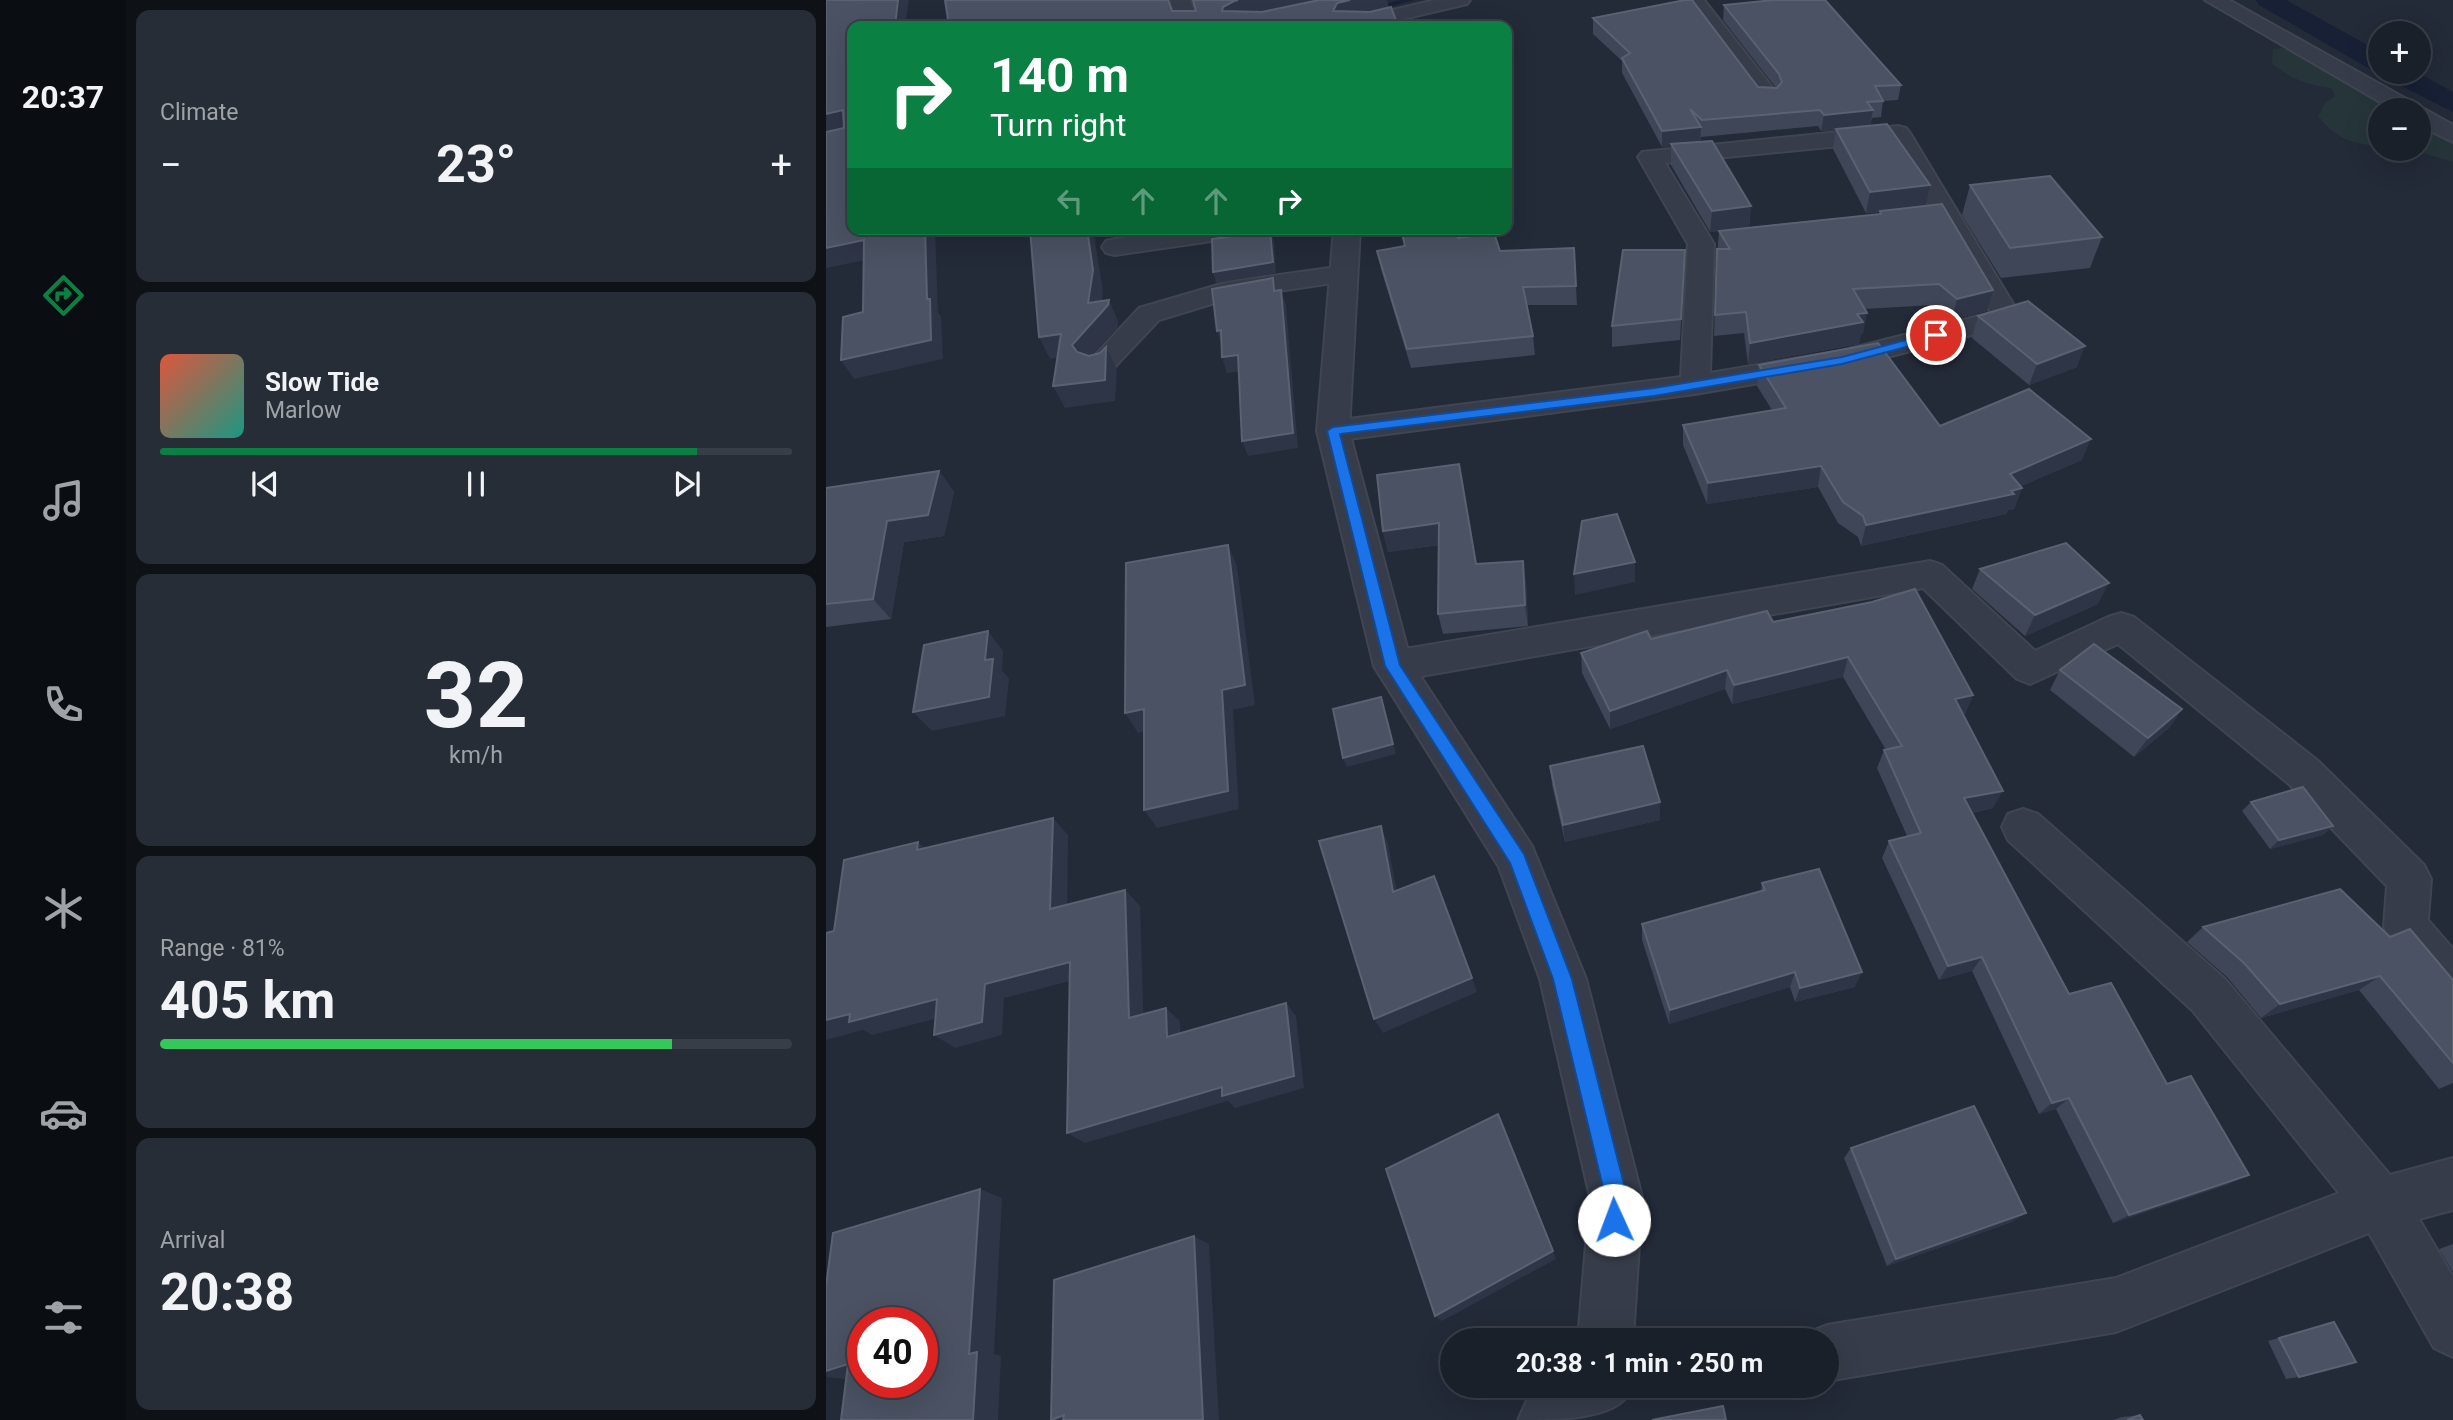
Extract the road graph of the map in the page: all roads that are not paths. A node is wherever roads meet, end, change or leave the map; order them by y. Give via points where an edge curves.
1 (1180, 0) edge
2 (1460, 0) edge
3 (1694, 0) edge
4 (2215, 0) edge
5 (1187, 21) edge
6 (1370, 21) edge
7 (1767, 96) edge
8 (2389, 98) edge
9 (2431, 122) edge
10 (2453, 135) edge
11 (1946, 213) junction
12 (1919, 216) edge
13 (1198, 235) edge
14 (1347, 235) edge
15 (1728, 240) edge
16 (1701, 244) junction
17 (1115, 247) dead end
18 (1344, 274) junction
19 (1100, 366) edge
20 (1695, 385) junction
21 (1333, 431) junction
22 (1393, 666) junction
23 (2023, 827) dead end
24 (2453, 983) edge
25 (2453, 1184) edge
26 (2381, 1203) junction
27 (1612, 1328) edge
28 (2453, 1329) edge
29 (1839, 1351) edge
30 (1578, 1398) edge
31 (1547, 1420) edge

1 - 5 street
2 - 6 street
3 - 7 street
4 - 8 street
9 - 10 street
11 - 12 street
11 - 16 street via 1898,133 1650,157
11 - 20 street via 2007,317 1842,360
13 - 17 street
14 - 18 street
15 - 16 street
16 - 20 street
18 - 19 street via 1228,290 1149,314
18 - 21 street
20 - 21 street
21 - 22 street
22 - 24 street via 1930,574 2030,669 2120,628 2303,772 2409,879 2406,927
22 - 27 street via 1517,859 1563,979 1616,1196
23 - 26 street via 2209,995
25 - 26 street
26 - 28 street
26 - 29 street via 2116,1305
30 - 31 street

